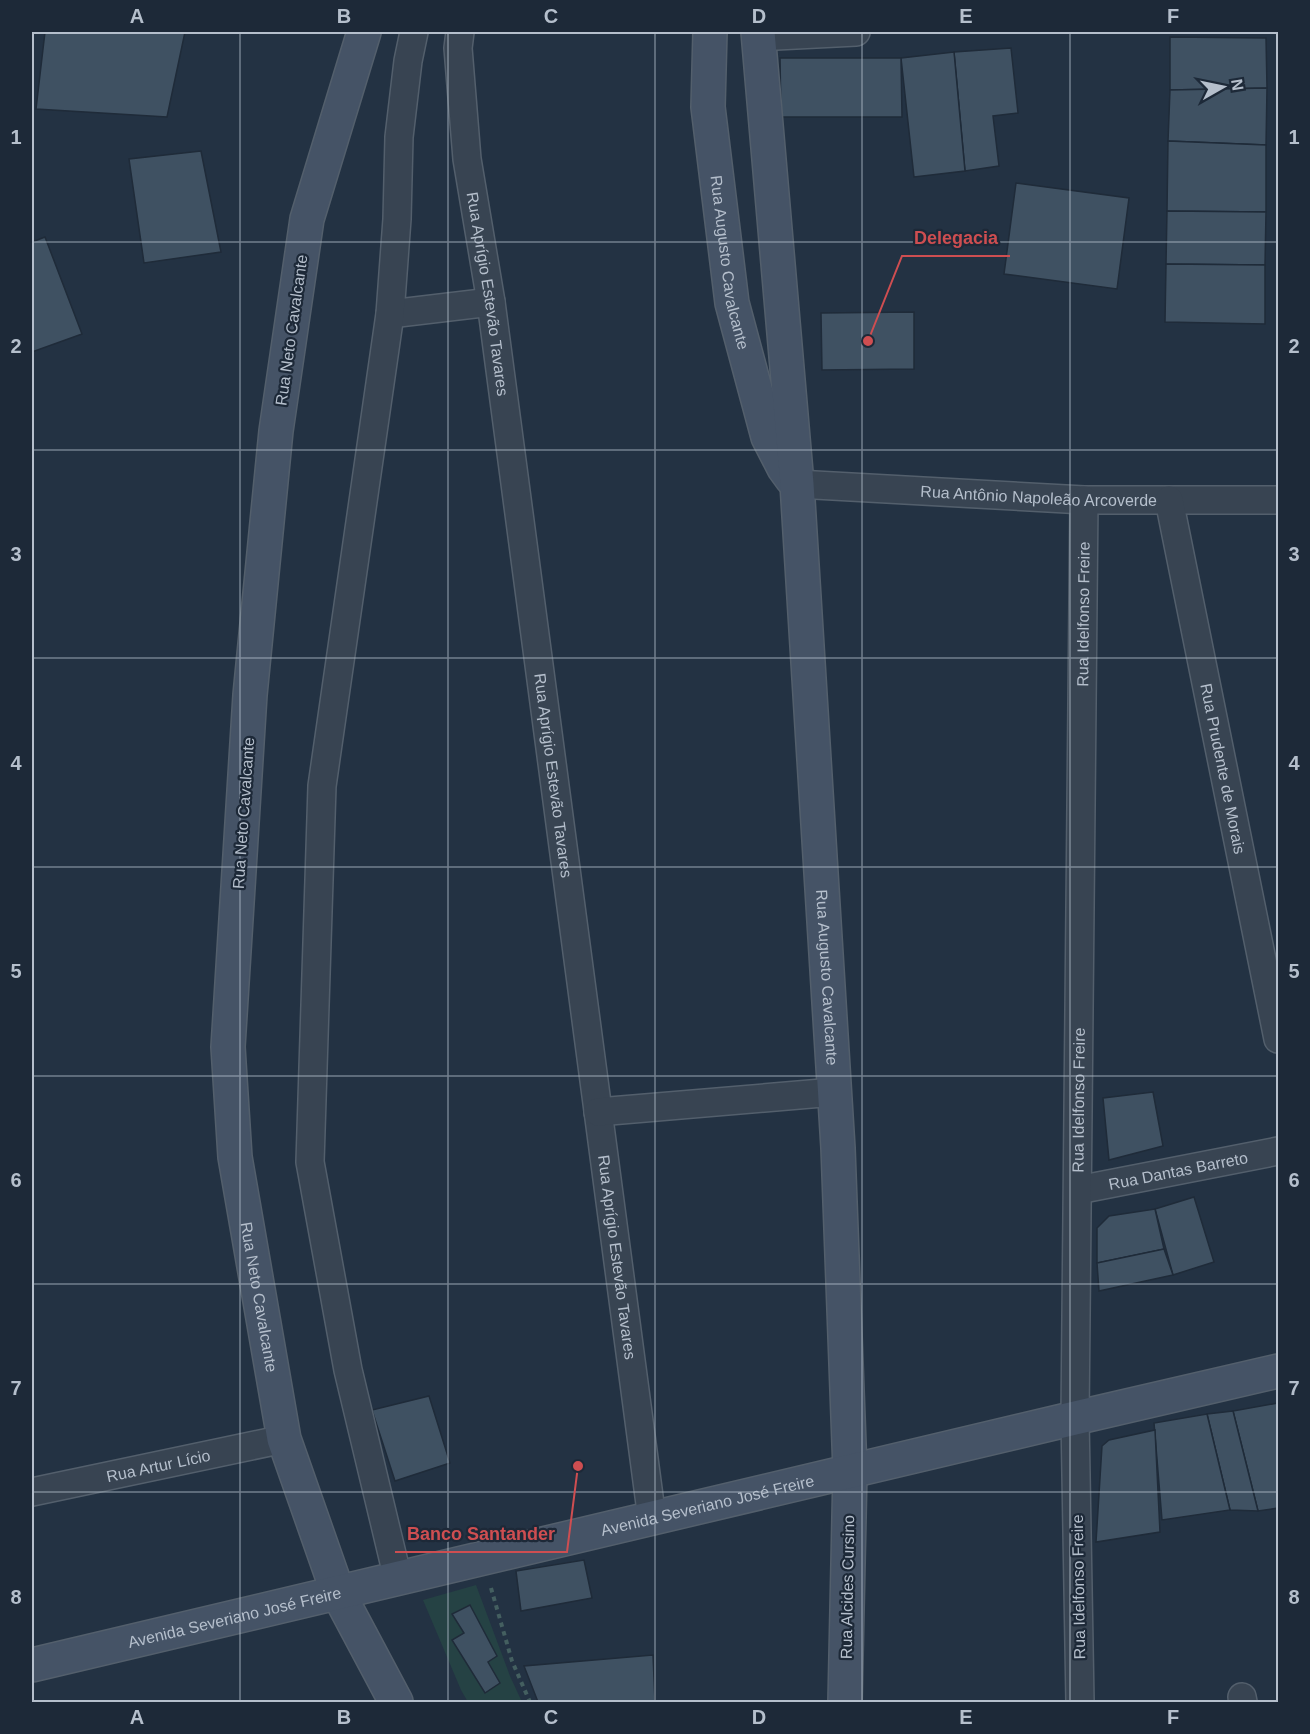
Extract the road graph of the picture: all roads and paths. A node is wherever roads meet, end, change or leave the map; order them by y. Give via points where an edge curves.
1 (364, 32) edge
2 (414, 32) edge
3 (460, 32) edge
4 (710, 32) edge
5 (856, 32) edge
6 (758, 34) edge
7 (491, 302) junction
8 (390, 314) junction
9 (797, 484) junction
10 (1084, 500) junction
11 (1169, 500) junction
12 (1278, 500) edge
13 (1278, 1039) edge
14 (834, 1092) junction
15 (598, 1112) junction
16 (1278, 1151) edge
17 (1078, 1190) junction
18 (1278, 1371) edge
19 (1075, 1418) junction
20 (284, 1439) junction
21 (850, 1471) junction
22 (32, 1492) edge
23 (652, 1519) junction
24 (483, 1559) junction
25 (398, 1579) junction
26 (338, 1593) junction
27 (32, 1665) edge
28 (396, 1702) edge
29 (530, 1702) edge
30 (845, 1702) edge
31 (1080, 1702) edge

1 - 20 street, Rua Neto Cavalcante via 307,219 276,431 250,695 228,1047 235,1157
2 - 8 street via 399,136
3 - 7 street, Rua Aprígio Estevão Tavares via 467,159
4 - 9 street, Rua Augusto Cavalcante via 708,107 732,303 768,437
5 - 6 street
6 - 9 street, Rua Augusto Cavalcante
7 - 8 street
7 - 15 street, Rua Aprígio Estevão Tavares
8 - 25 street via 322,786 310,1162 348,1370
9 - 10 street, Rua Antônio Napoleão Arcoverde
9 - 14 street, Rua Augusto Cavalcante
10 - 11 street, Rua Antônio Napoleão Arcoverde
10 - 17 street, Rua Idelfonso Freire
11 - 12 street, Rua Antônio Napoleão Arcoverde
11 - 13 street, Rua Prudente de Morais
14 - 15 street
14 - 21 street, Rua Augusto Cavalcante
15 - 23 street, Rua Aprígio Estevão Tavares
16 - 17 street, Rua Dantas Barreto
17 - 19 street, Rua Idelfonso Freire
18 - 19 street, Avenida Severiano José Freire
19 - 21 street, Avenida Severiano José Freire
19 - 31 street, Rua Idelfonso Freire
20 - 22 street, Rua Artur Lício
20 - 26 street, Rua Neto Cavalcante
21 - 23 street, Avenida Severiano José Freire
21 - 30 street, Rua Alcides Cursino
23 - 24 street, Avenida Severiano José Freire
24 - 25 street, Avenida Severiano José Freire
24 - 29 path via 512,1662
25 - 26 street, Avenida Severiano José Freire
26 - 27 street, Avenida Severiano José Freire
26 - 28 street, Rua Neto Cavalcante

